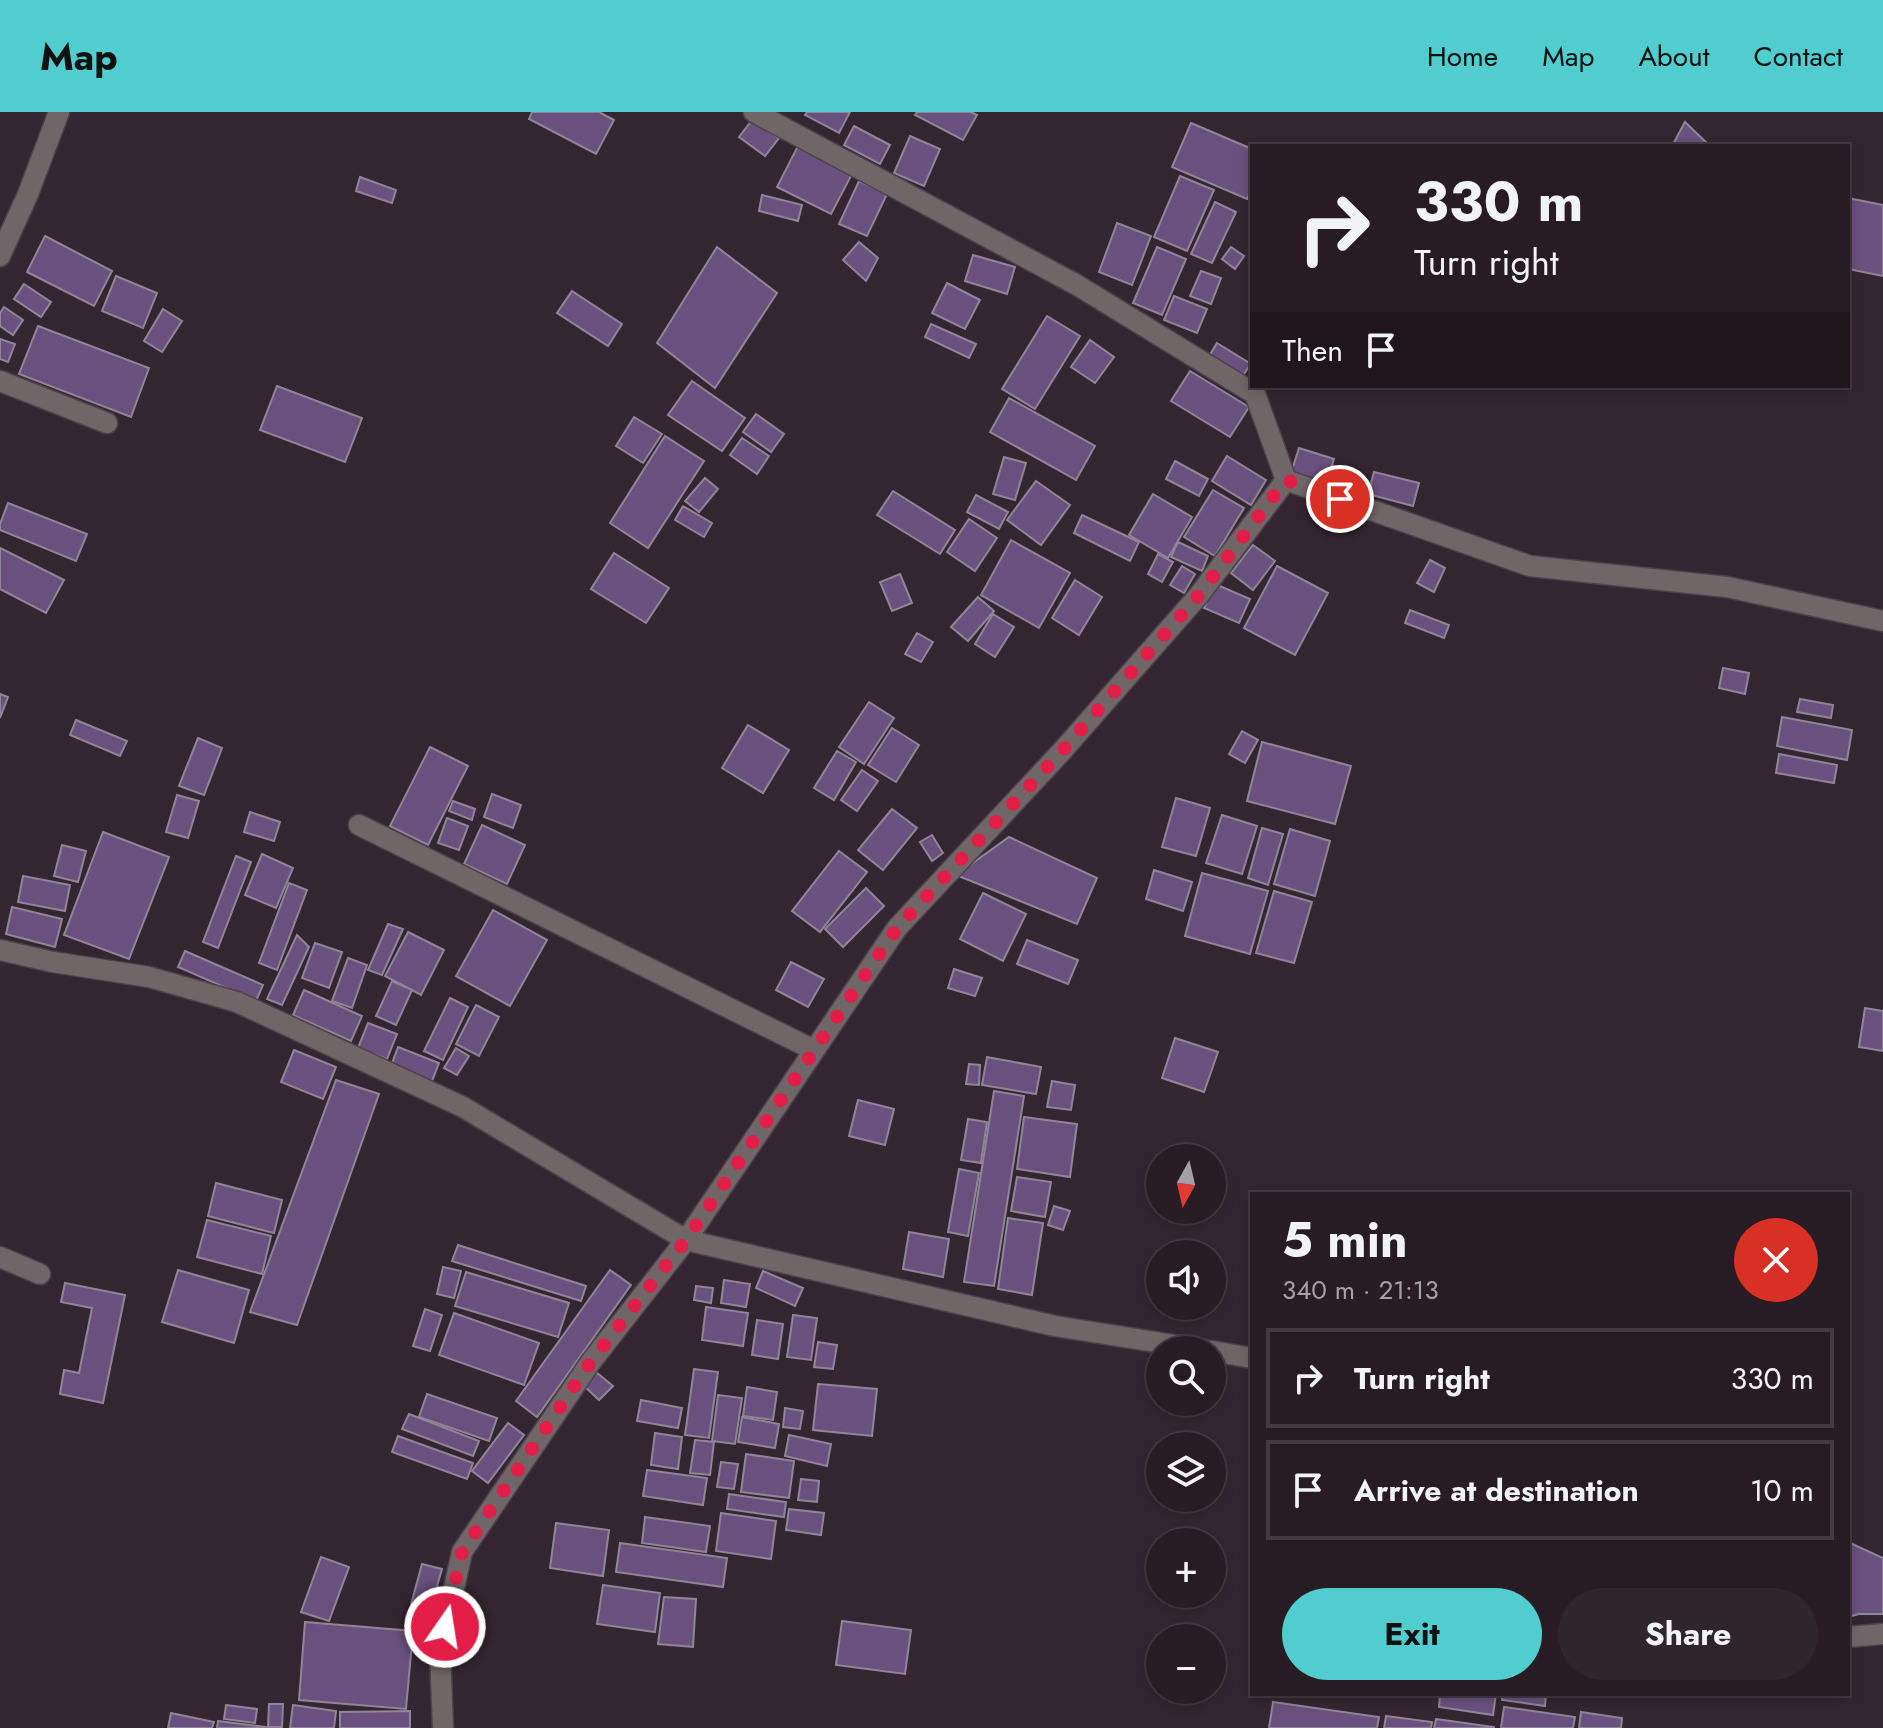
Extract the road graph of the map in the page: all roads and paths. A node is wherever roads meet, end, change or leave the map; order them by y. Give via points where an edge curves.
1 (59, 112) edge
2 (754, 112) edge
3 (0, 256) edge
4 (0, 381) edge
5 (107, 423) dead end
6 (1286, 480) junction
7 (1883, 621) edge
8 (359, 825) dead end
9 (0, 950) edge
10 (814, 1050) junction
11 (686, 1240) junction
12 (0, 1257) edge
13 (40, 1274) dead end
14 (1146, 1341) edge
15 (1226, 1353) edge
16 (1250, 1358) edge
17 (1883, 1634) edge
18 (1850, 1637) edge
19 (443, 1728) edge

1 - 3 street
2 - 6 street via 1077,285 1255,394
4 - 5 street
6 - 7 street via 1530,566 1727,587
6 - 10 street via 1199,595 897,928
8 - 10 street
9 - 11 street via 149,977 237,1002 463,1107
10 - 11 street
11 - 14 street via 1055,1326
11 - 19 street via 590,1363 462,1552 440,1652
12 - 13 street
15 - 16 street
17 - 18 street

